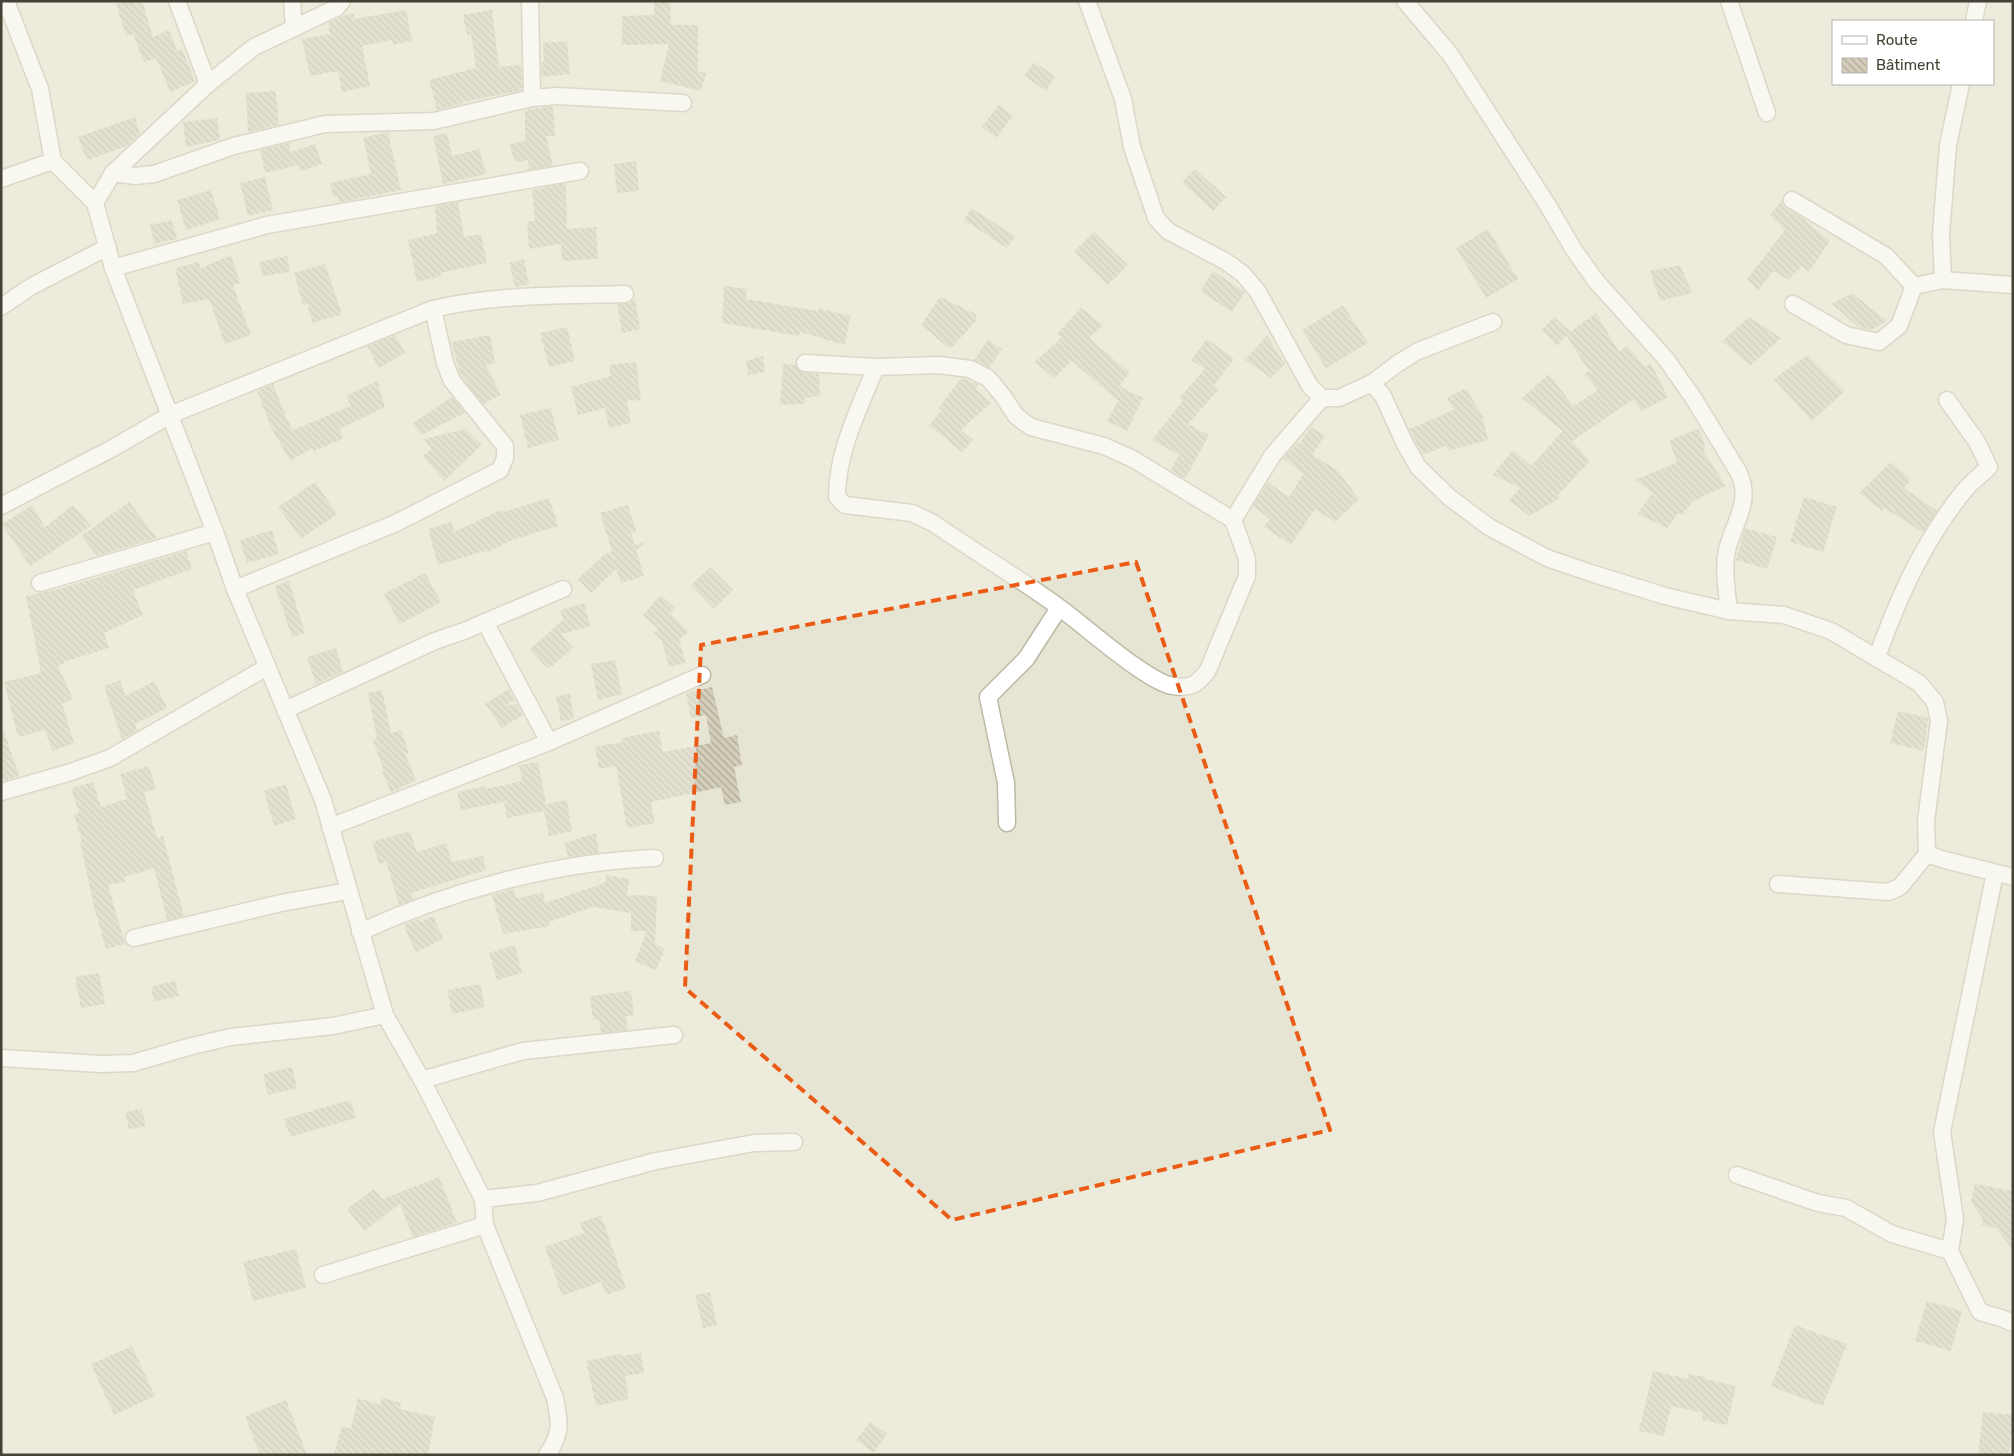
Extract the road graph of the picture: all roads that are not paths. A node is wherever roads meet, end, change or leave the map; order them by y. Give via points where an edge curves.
1 (6, 1) edge
2 (177, 1) edge
3 (292, 1) edge
4 (342, 1) edge
5 (530, 1) edge
6 (1087, 1) edge
7 (1405, 1) edge
8 (1729, 1) edge
9 (1978, 1) edge
10 (1974, 20) edge
11 (294, 28) junction
12 (208, 84) junction
13 (1961, 85) edge
14 (532, 98) junction
15 (683, 103) dead end
16 (1767, 113) dead end
17 (53, 161) junction
18 (580, 171) dead end
19 (112, 173) junction
20 (1, 179) edge
21 (1792, 200) dead end
22 (94, 203) junction
23 (108, 247) junction
24 (113, 268) junction
25 (1943, 280) junction
26 (2013, 285) edge
27 (1914, 286) junction
28 (625, 294) dead end
29 (1793, 304) dead end
30 (1, 307) edge
31 (433, 308) junction
32 (1493, 322) dead end
33 (805, 363) dead end
34 (876, 367) junction
35 (1372, 384) junction
36 (1322, 398) junction
37 (1947, 400) dead end
38 (170, 415) junction
39 (1, 506) edge
40 (1233, 520) junction
41 (215, 532) junction
42 (40, 584) dead end
43 (562, 589) dead end
44 (235, 590) junction
45 (1059, 608) junction
46 (1729, 611) junction
47 (485, 622) junction
48 (1877, 657) junction
49 (267, 667) junction
50 (702, 675) dead end
51 (285, 710) junction
52 (550, 742) junction
53 (1, 792) edge
54 (1007, 823) dead end
55 (330, 827) junction
56 (1927, 854) junction
57 (655, 858) dead end
58 (1995, 873) junction
59 (2013, 877) edge
60 (1778, 884) dead end
61 (348, 891) junction
62 (360, 932) junction
63 (134, 938) dead end
64 (385, 1015) junction
65 (674, 1035) dead end
66 (1, 1058) edge
67 (422, 1080) junction
68 (794, 1142) dead end
69 (1737, 1174) dead end
70 (484, 1199) junction
71 (485, 1224) junction
72 (1950, 1251) junction
73 (322, 1275) dead end
74 (2013, 1323) edge
75 (547, 1455) edge

1 - 17 street via 40,89
2 - 12 street
3 - 11 street
4 - 11 street via 336,8
5 - 14 street
6 - 36 street via 1123,100 1132,146 1156,218 1168,231 1243,274 1258,292 1310,386
7 - 46 street via 1450,54 1596,281 1666,359 1740,473 1744,503 1727,550 1725,570
8 - 16 street
9 - 10 street
11 - 12 street via 254,47
12 - 19 street
13 - 25 street via 1948,145 1941,234
14 - 15 street via 558,96
14 - 19 street via 434,121 325,124 234,146 154,174
17 - 20 street
17 - 22 street
18 - 24 street via 267,224
19 - 22 street
21 - 27 street via 1886,256
22 - 23 street
23 - 24 street
23 - 30 street via 32,286
24 - 38 street
25 - 26 street
25 - 27 street
27 - 29 street via 1900,326 1879,342 1846,336
28 - 31 street via 496,297
31 - 38 street
31 - 44 street via 452,381 505,446 500,470 396,523
32 - 35 street via 1418,351
33 - 34 street
34 - 40 street via 939,365 970,369 988,378 1016,416 1031,427 1104,446 1133,459
34 - 45 street via 846,439 837,478 837,497 845,505 912,513 933,523
35 - 36 street via 1339,398
35 - 46 street via 1387,404 1418,467 1449,497 1489,527 1547,558 1665,596
36 - 40 street via 1272,456
37 - 48 street via 1977,442 1989,467 1965,489 1928,542 1896,604
38 - 39 street
38 - 41 street
40 - 45 street via 1247,558 1247,576 1200,682 1172,686 1150,676
41 - 42 street
41 - 44 street
43 - 47 street
44 - 49 street
45 - 54 street via 1026,659 988,697 1006,783
46 - 48 street via 1784,615 1831,631
47 - 51 street via 435,641
47 - 52 street
48 - 56 street via 1919,683 1935,702 1939,721 1926,821
49 - 51 street
49 - 53 street via 110,758
50 - 52 street
51 - 55 street via 323,800
52 - 55 street
55 - 61 street
56 - 58 street
56 - 60 street via 1900,887 1888,892
57 - 62 street via 610,861 529,876 420,907
58 - 59 street
58 - 72 street via 1942,1132 1955,1219
61 - 62 street
61 - 63 street via 281,903
62 - 64 street
64 - 66 street via 333,1026 231,1037 133,1063
64 - 67 street
65 - 67 street via 523,1051
67 - 70 street
68 - 70 street via 754,1143 656,1160 537,1193
69 - 72 street via 1818,1203 1846,1208 1892,1234
70 - 71 street
71 - 73 street
71 - 75 street via 555,1398 560,1424 554,1445
72 - 74 street via 1980,1312

